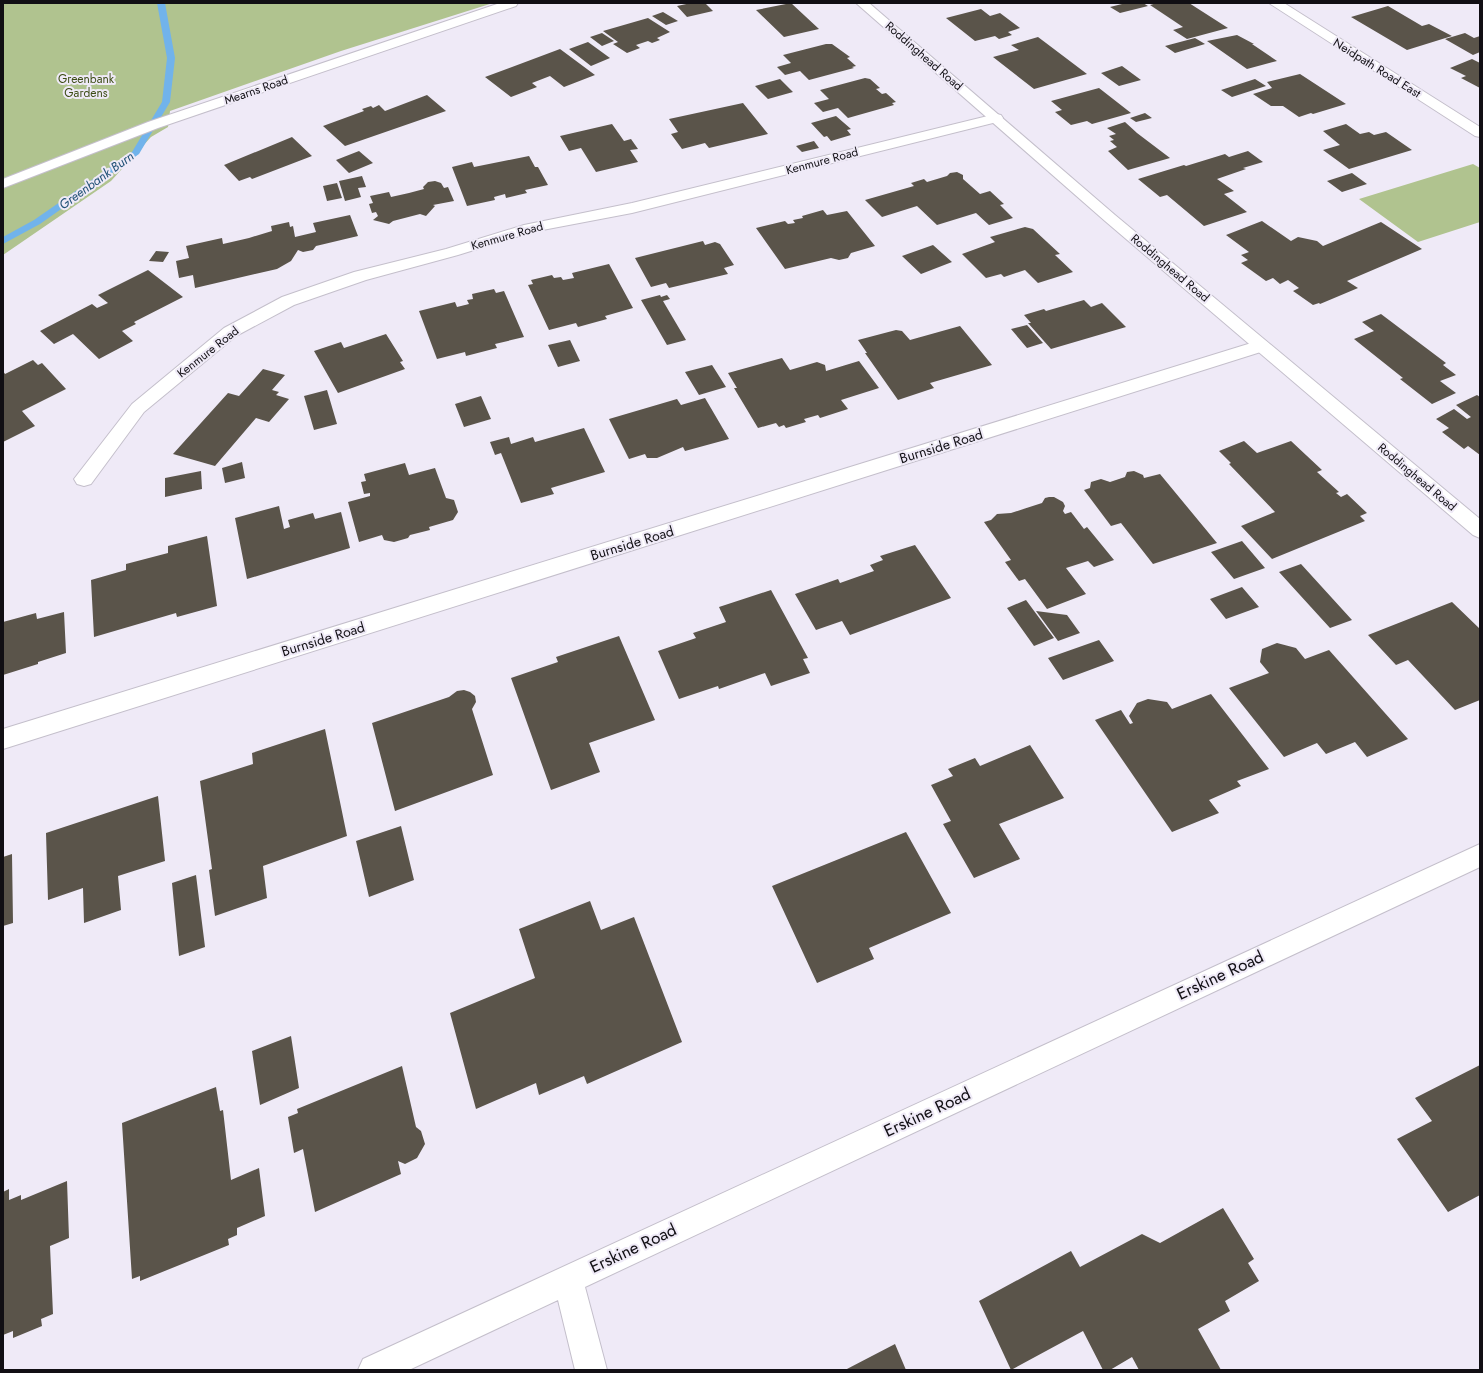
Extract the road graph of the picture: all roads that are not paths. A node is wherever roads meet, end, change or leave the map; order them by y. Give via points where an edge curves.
1 (512, 3) edge
2 (862, 3) edge
3 (1274, 3) edge
4 (996, 118) junction
5 (1480, 133) edge
6 (3, 184) edge
7 (1261, 346) junction
8 (84, 479) dead end
9 (1480, 530) edge
10 (3, 739) edge
11 (1480, 855) edge
12 (568, 1279) junction
13 (374, 1370) edge
14 (591, 1370) edge

1 - 6 street, Mearns Road via 153,125
2 - 4 street, Roddinghead Road
3 - 5 street, Neidpath Road East
4 - 7 street, Roddinghead Road
4 - 8 street, Kenmure Road via 640,206 529,228 452,252 360,276 288,301 230,332 138,408
7 - 9 street, Roddinghead Road
7 - 10 street, Burnside Road
11 - 12 street, Erskine Road
12 - 13 street, Erskine Road
12 - 14 street

